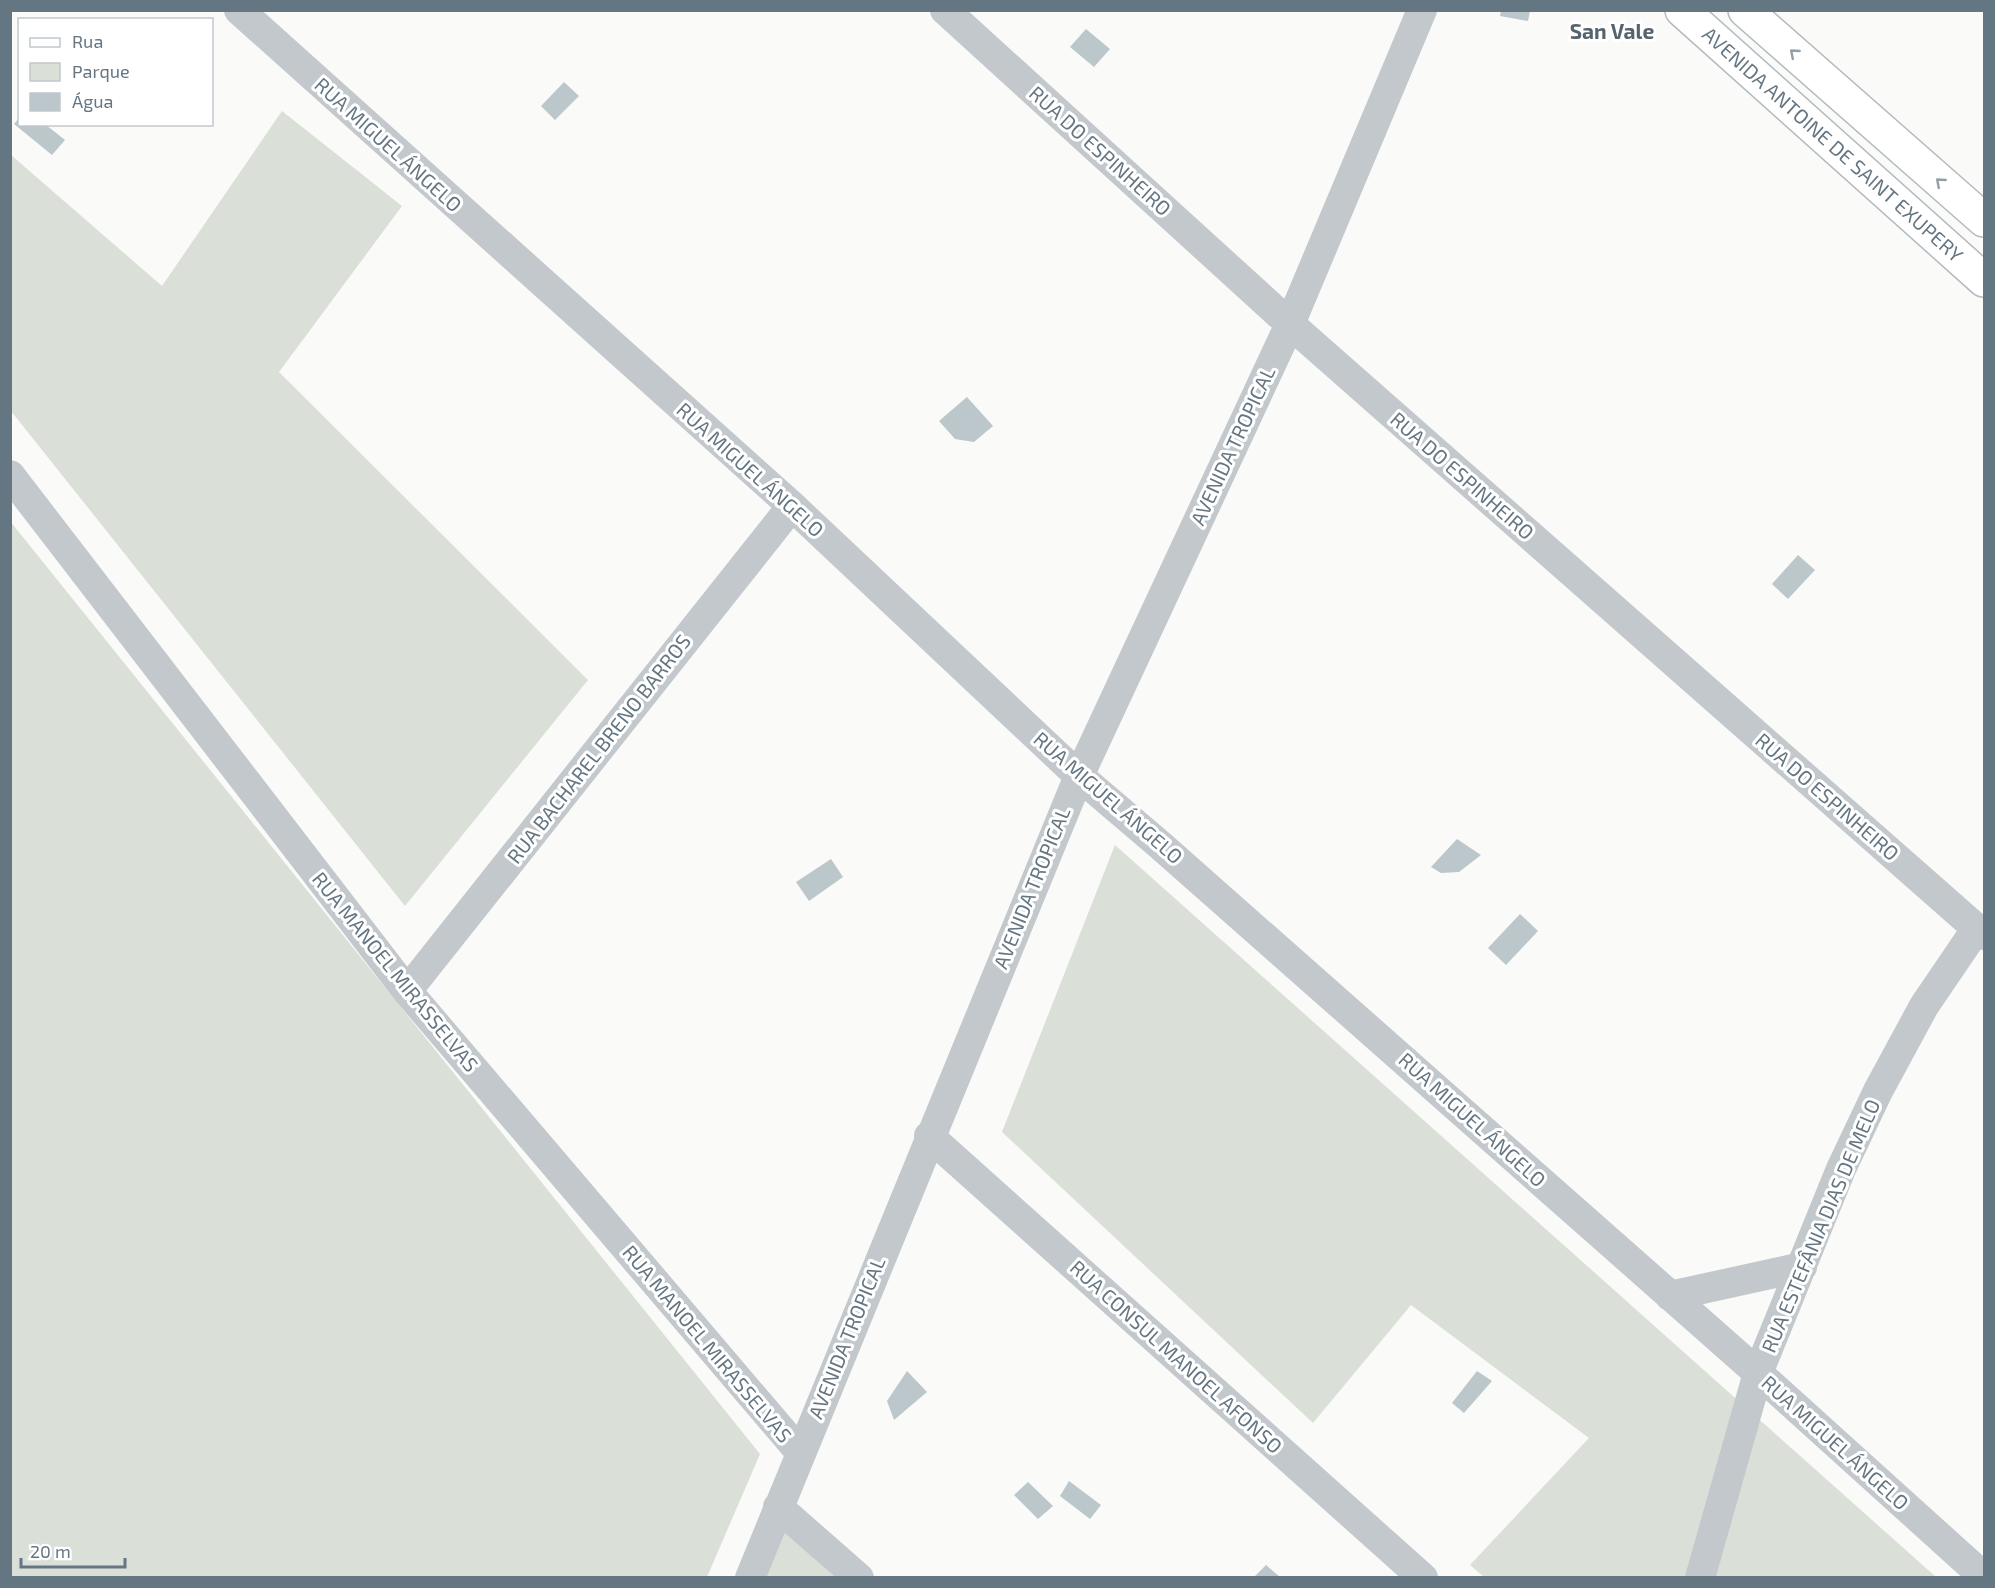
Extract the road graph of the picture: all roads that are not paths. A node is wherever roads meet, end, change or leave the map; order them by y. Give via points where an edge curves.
1 (239, 10) edge
2 (945, 10) edge
3 (1422, 10) edge
4 (1682, 10) edge
5 (1745, 10) edge
6 (1984, 220) edge
7 (1984, 279) edge
8 (1290, 324) junction
9 (10, 475) edge
10 (792, 506) junction
11 (1079, 776) junction
12 (1981, 932) edge
13 (407, 992) junction
14 (929, 1136) junction
15 (1802, 1267) junction
16 (1670, 1296) junction
17 (1758, 1372) junction
18 (800, 1452) junction
19 (778, 1507) junction
20 (1984, 1577) edge
21 (750, 1578) edge
22 (859, 1578) edge
23 (1423, 1578) edge
24 (1700, 1578) edge

1 - 10 street, RUA MIGUEL ÁNGELO
2 - 8 street, RUA DO ESPINHEIRO
3 - 8 street, AVENIDA TROPICAL
4 - 7 street, AVENIDA ANTOINE DE SAINT EXUPERY
6 -> 5 street, AVENIDA ANTOINE DE SAINT EXUPERY
8 - 11 street, AVENIDA TROPICAL
8 - 12 street, RUA DO ESPINHEIRO
9 - 13 street, RUA MANOEL MIRASSELVAS
10 - 11 street, RUA MIGUEL ÁNGELO
10 - 13 street, RUA BACHAREL BRENO BARROS
11 - 14 street, AVENIDA TROPICAL
11 - 16 street, RUA MIGUEL ÁNGELO
12 - 15 street, RUA ESTEFÂNIA DIAS DE MELO via 1924,1006 1878,1091 1841,1169
13 - 18 street, RUA MANOEL MIRASSELVAS
14 - 18 street, AVENIDA TROPICAL
14 - 23 street, RUA CONSUL MANOEL AFONSO
15 - 16 street
15 - 17 street, RUA ESTEFÂNIA DIAS DE MELO
16 - 17 street, RUA MIGUEL ÁNGELO
17 - 20 street, RUA MIGUEL ÁNGELO
17 - 24 street, RUA ESTEFÂNIA DIAS DE MELO
18 - 19 street, AVENIDA TROPICAL
19 - 21 street, AVENIDA TROPICAL
19 - 22 street

